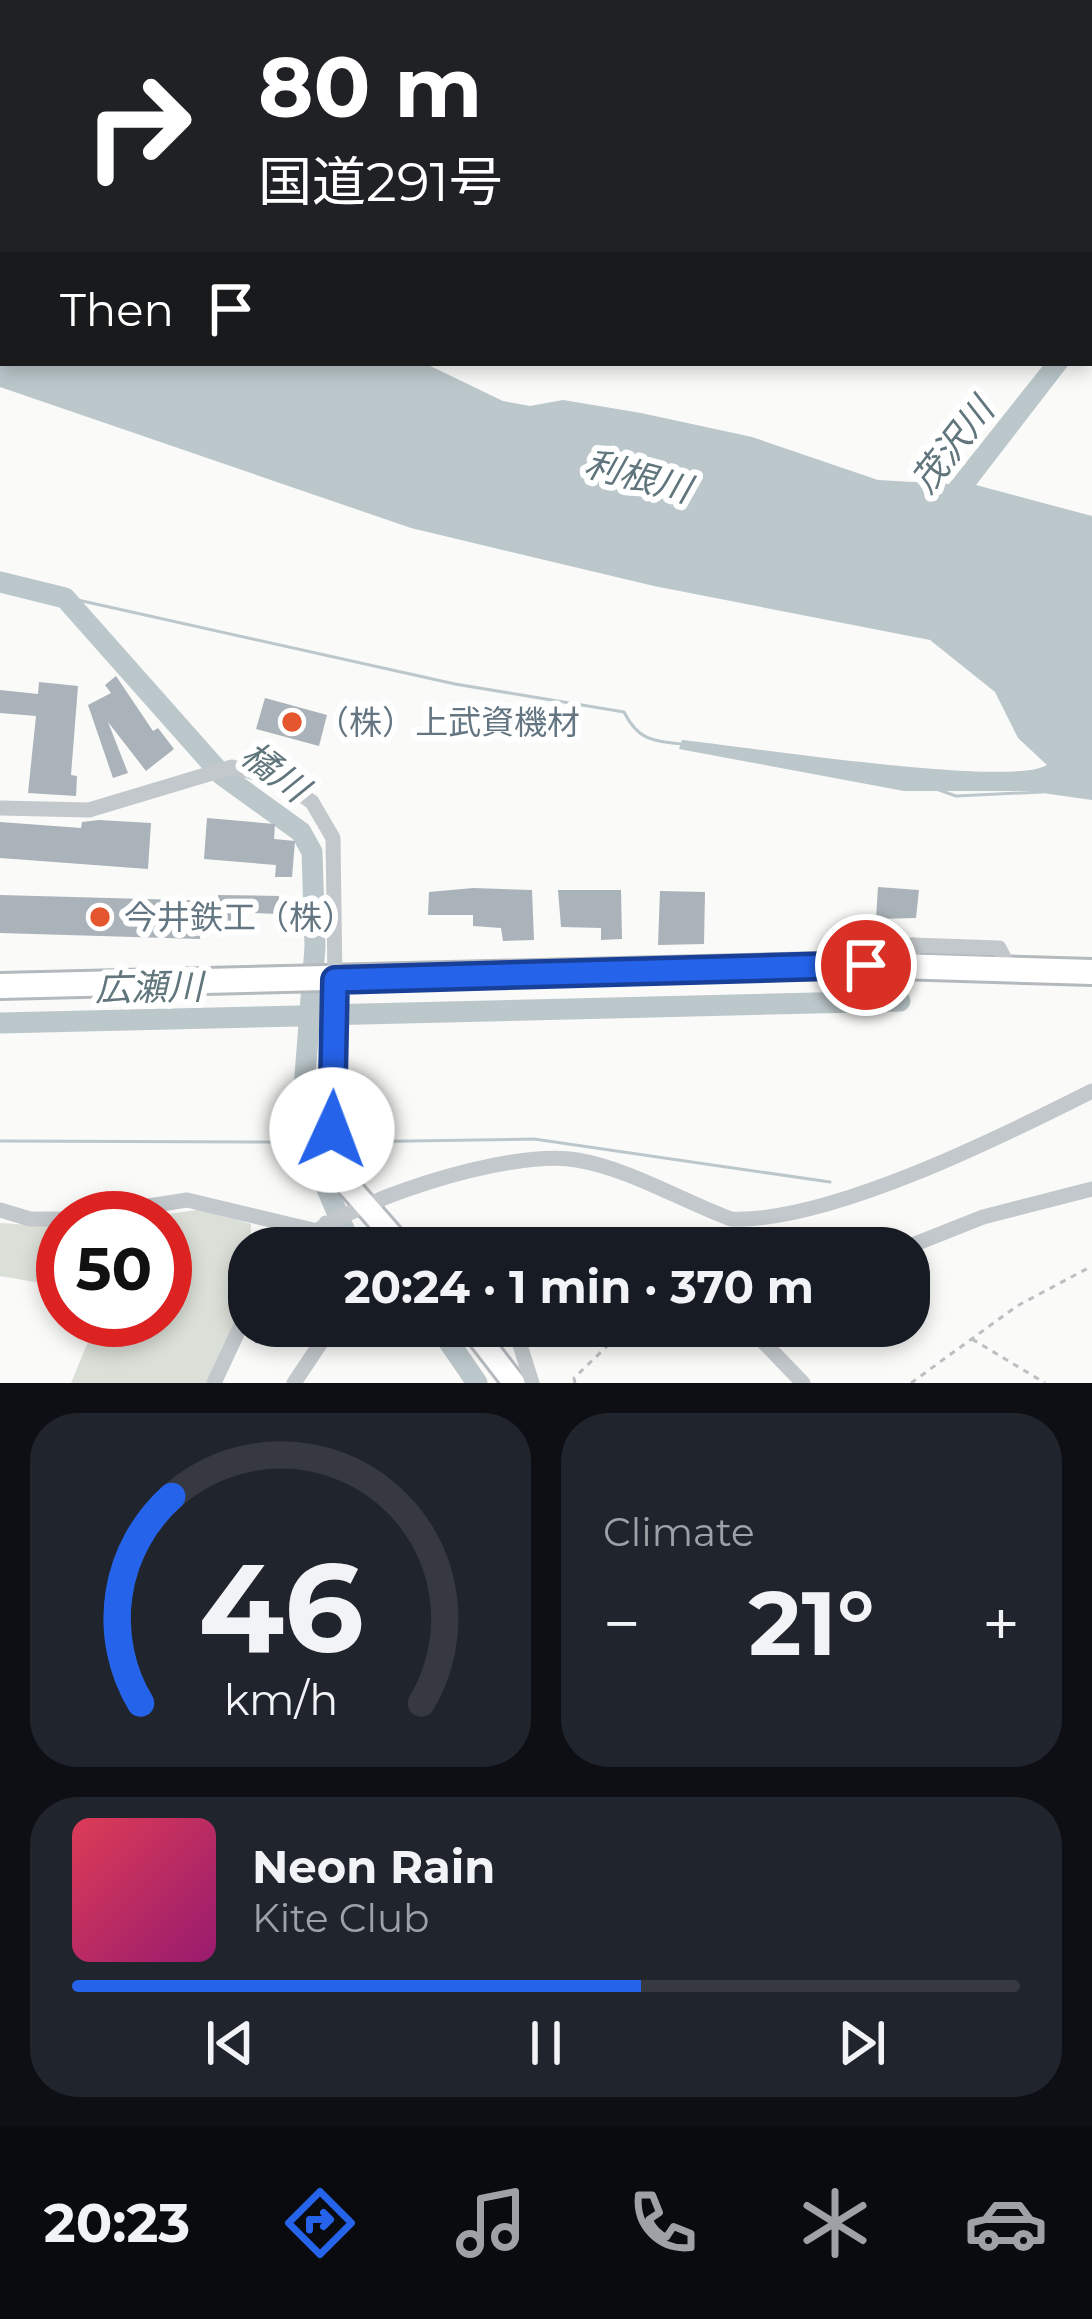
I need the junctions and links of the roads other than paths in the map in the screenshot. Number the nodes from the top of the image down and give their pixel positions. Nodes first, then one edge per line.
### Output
1 (0, 808) edge
2 (1092, 972) edge
3 (0, 986) edge
4 (330, 988) junction
5 (1092, 1091) edge
6 (1092, 1189) edge
7 (192, 1201) edge
8 (357, 1209) junction
9 (0, 1210) edge
10 (36, 1219) edge
11 (322, 1224) junction
12 (318, 1227) edge
13 (324, 1227) edge
14 (379, 1227) edge
15 (930, 1238) edge
16 (231, 1347) edge
17 (318, 1347) edge
18 (486, 1347) edge
19 (521, 1347) edge
20 (768, 1347) edge
21 (299, 1376) edge
22 (214, 1383) edge
23 (316, 1383) edge
24 (514, 1383) edge
25 (532, 1383) edge
26 (802, 1383) edge

1 - 4 street
2 - 4 highway
3 - 4 highway
4 - 8 main road
5 - 8 street
6 - 15 street
7 - 11 street
8 - 11 street
8 - 14 main road
9 - 10 street
11 - 12 street
11 - 13 street
16 - 22 street
17 - 21 street
18 - 24 main road
19 - 25 street
20 - 26 street
21 - 23 street

